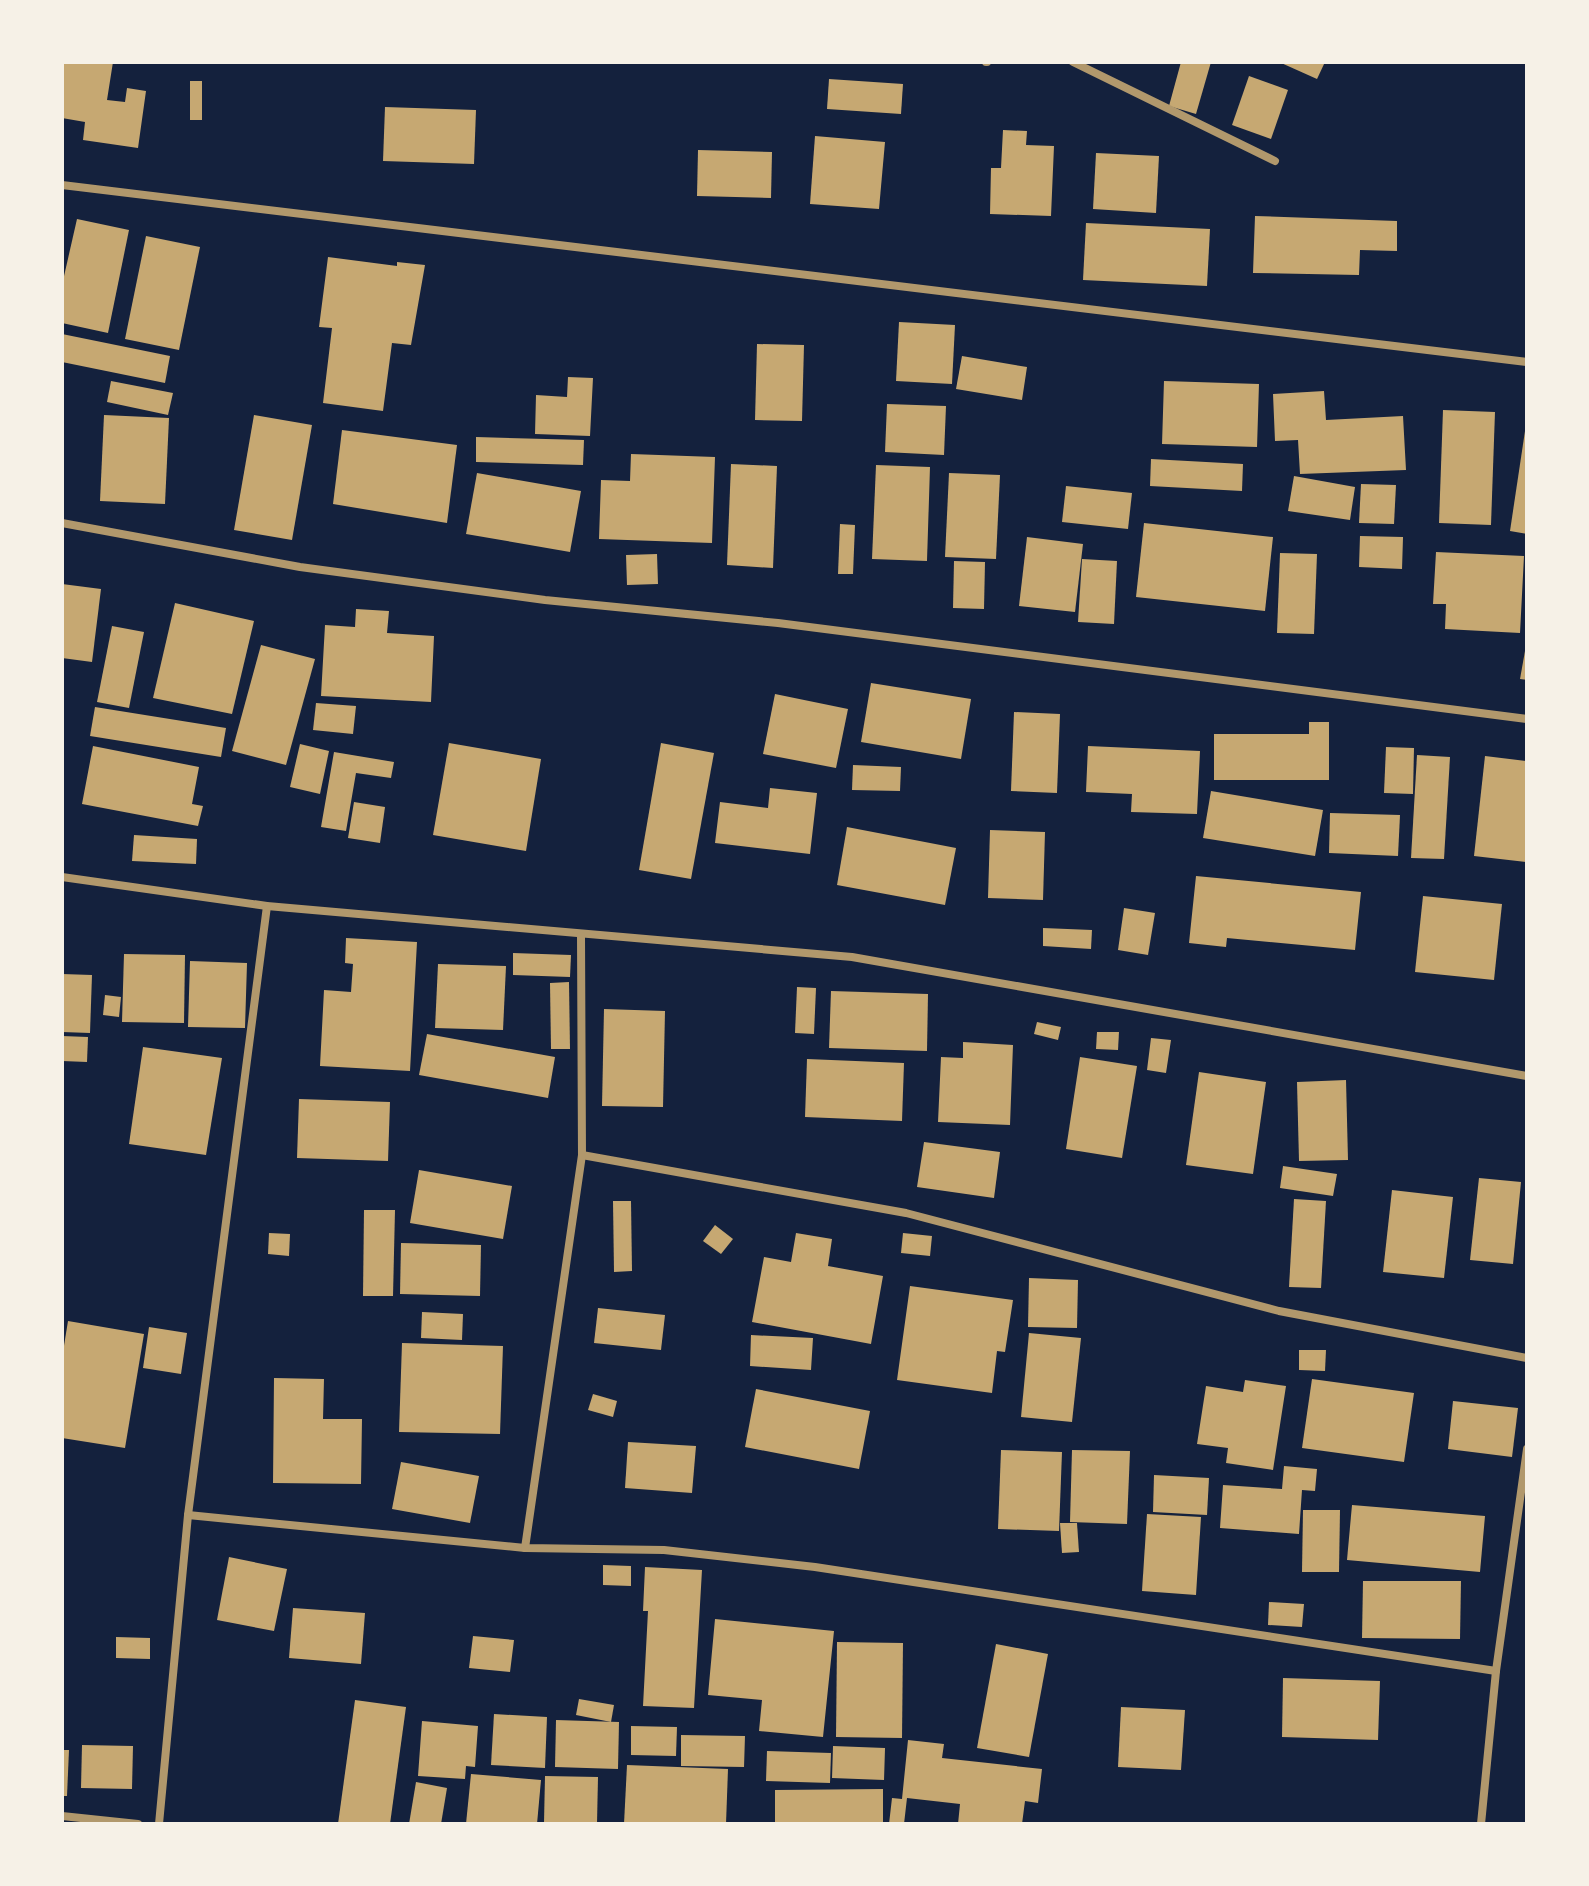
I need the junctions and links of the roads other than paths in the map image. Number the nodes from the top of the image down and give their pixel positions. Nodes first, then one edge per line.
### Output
1 (1073, 62) edge
2 (1275, 161) dead end
3 (62, 185) edge
4 (1527, 362) edge
5 (62, 523) edge
6 (1527, 719) edge
7 (62, 877) edge
8 (267, 906) junction
9 (581, 936) junction
10 (1527, 1076) edge
11 (582, 1155) junction
12 (1527, 1358) edge
13 (1527, 1449) edge
14 (188, 1515) junction
15 (525, 1548) junction
16 (1496, 1671) junction
17 (62, 1816) edge
18 (138, 1824) edge
19 (159, 1824) edge
20 (1481, 1824) edge

1 - 2 street
3 - 4 street
5 - 6 street
7 - 8 street
8 - 9 street
8 - 14 street
9 - 10 street
9 - 11 street
11 - 12 street
11 - 15 street
13 - 16 street
14 - 15 street
14 - 19 street
15 - 16 street
16 - 20 street
17 - 18 street

